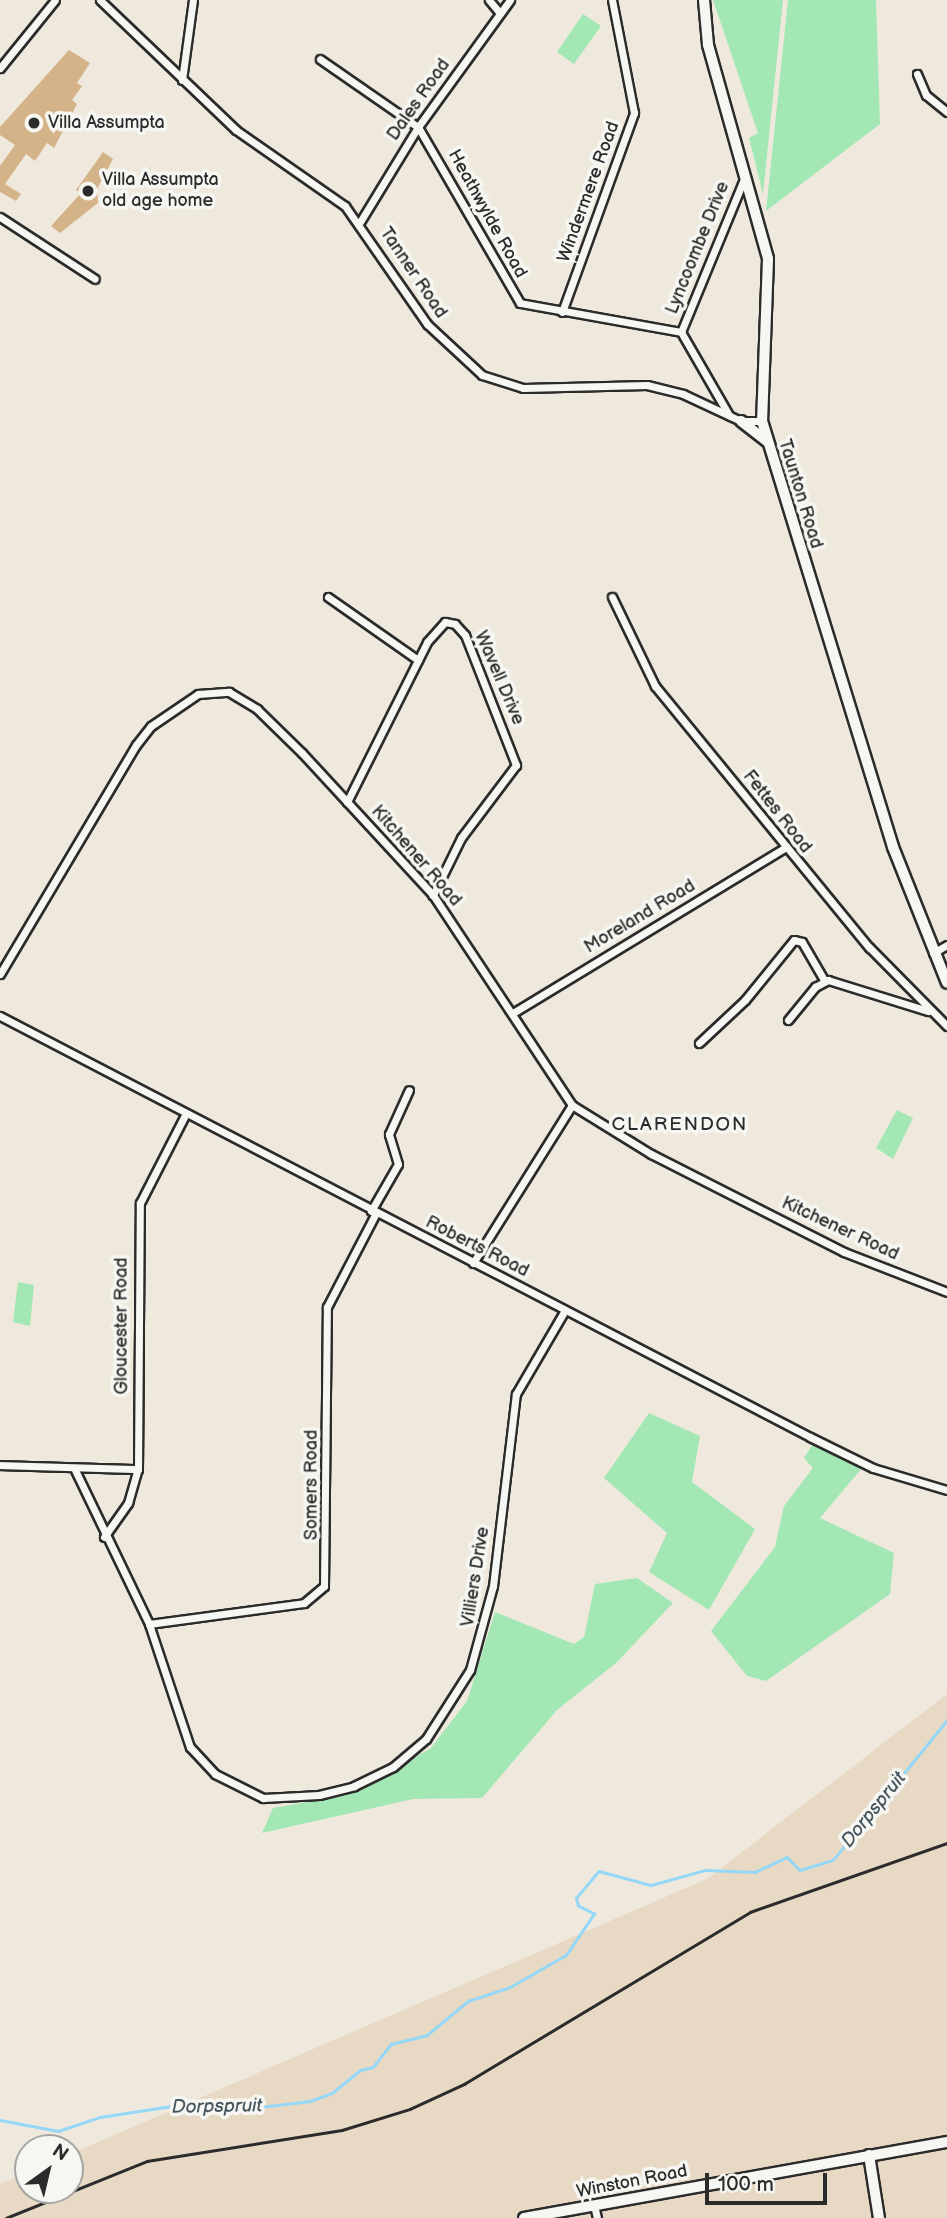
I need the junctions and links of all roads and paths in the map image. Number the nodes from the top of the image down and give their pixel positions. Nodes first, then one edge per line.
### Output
1 (55, 0) edge
2 (100, 0) edge
3 (193, 0) edge
4 (488, 0) edge
5 (510, 0) edge
6 (612, 0) edge
7 (704, 0) edge
8 (500, 13) junction
9 (320, 59) dead end
10 (0, 68) edge
11 (917, 74) dead end
12 (182, 80) junction
13 (947, 112) edge
14 (418, 127) junction
15 (745, 177) junction
16 (0, 217) edge
17 (360, 222) junction
18 (95, 279) dead end
19 (562, 312) junction
20 (681, 332) junction
21 (729, 416) junction
22 (741, 421) junction
23 (762, 421) junction
24 (768, 441) junction
25 (328, 597) dead end
26 (612, 597) dead end
27 (418, 660) junction
28 (346, 802) junction
29 (784, 848) junction
30 (433, 895) junction
31 (947, 945) edge
32 (931, 954) junction
33 (0, 974) edge
34 (824, 980) junction
35 (947, 984) edge
36 (928, 1011) junction
37 (513, 1013) junction
38 (0, 1016) edge
39 (788, 1020) dead end
40 (947, 1026) edge
41 (699, 1043) dead end
42 (409, 1090) dead end
43 (572, 1105) junction
44 (184, 1116) junction
45 (374, 1212) junction
46 (473, 1263) junction
47 (947, 1292) edge
48 (565, 1310) junction
49 (0, 1465) edge
50 (138, 1469) junction
51 (75, 1470) junction
52 (947, 1490) edge
53 (104, 1537) junction
54 (149, 1624) junction
55 (947, 2142) edge
56 (869, 2155) junction
57 (594, 2205) junction
58 (524, 2218) edge
59 (597, 2218) edge
60 (879, 2218) edge

1 - 10 street
2 - 12 street, Tanner Road
3 - 12 street
4 - 8 street
5 - 8 street, Dales Road
6 - 19 street, Windermere Road
7 - 15 street, Taunton Road
8 - 14 street, Dales Road
9 - 14 street, Heathwylde Road
11 - 13 street
12 - 17 street, Tanner Road
14 - 17 street, Dales Road
14 - 19 street, Heathwylde Road
15 - 20 street, Lyncoombe Drive
15 - 23 street, Taunton Road
16 - 18 street
17 - 21 street, Tanner Road
19 - 20 street, Heathwylde Road
20 - 21 street
21 - 22 street, Tanner Road
22 - 23 street, Tanner Road
22 - 24 street
23 - 24 street, Taunton Road
24 - 32 street, Taunton Road
25 - 27 street
26 - 29 street, Fettes Road
27 - 28 street, Wavell Drive
27 - 30 street, Wavell Drive
28 - 30 street, Kitchener Road
28 - 33 street, Kitchener Road
29 - 36 street, Fettes Road
29 - 37 street, Moreland Road
30 - 37 street, Kitchener Road
31 - 32 street
32 - 35 street, Taunton Road
34 - 36 street
34 - 39 street
34 - 41 street
36 - 40 street, Fettes Road
37 - 43 street, Kitchener Road
38 - 44 street, Roberts Road
42 - 45 street, Somers Road
43 - 46 street
43 - 47 street, Kitchener Road
44 - 45 street, Roberts Road
44 - 50 street, Gloucester Road
45 - 46 street, Roberts Road
45 - 54 street, Somers Road
46 - 48 street, Roberts Road
48 - 52 street, Roberts Road
48 - 54 street, Villiers Drive
49 - 51 street
50 - 51 street
50 - 53 street, Gloucester Road
51 - 53 street, Villiers Drive
53 - 54 street, Villiers Drive
55 - 56 street, Winston Road
56 - 57 street, Winston Road
56 - 60 street
57 - 58 street, Winston Road
57 - 59 street

